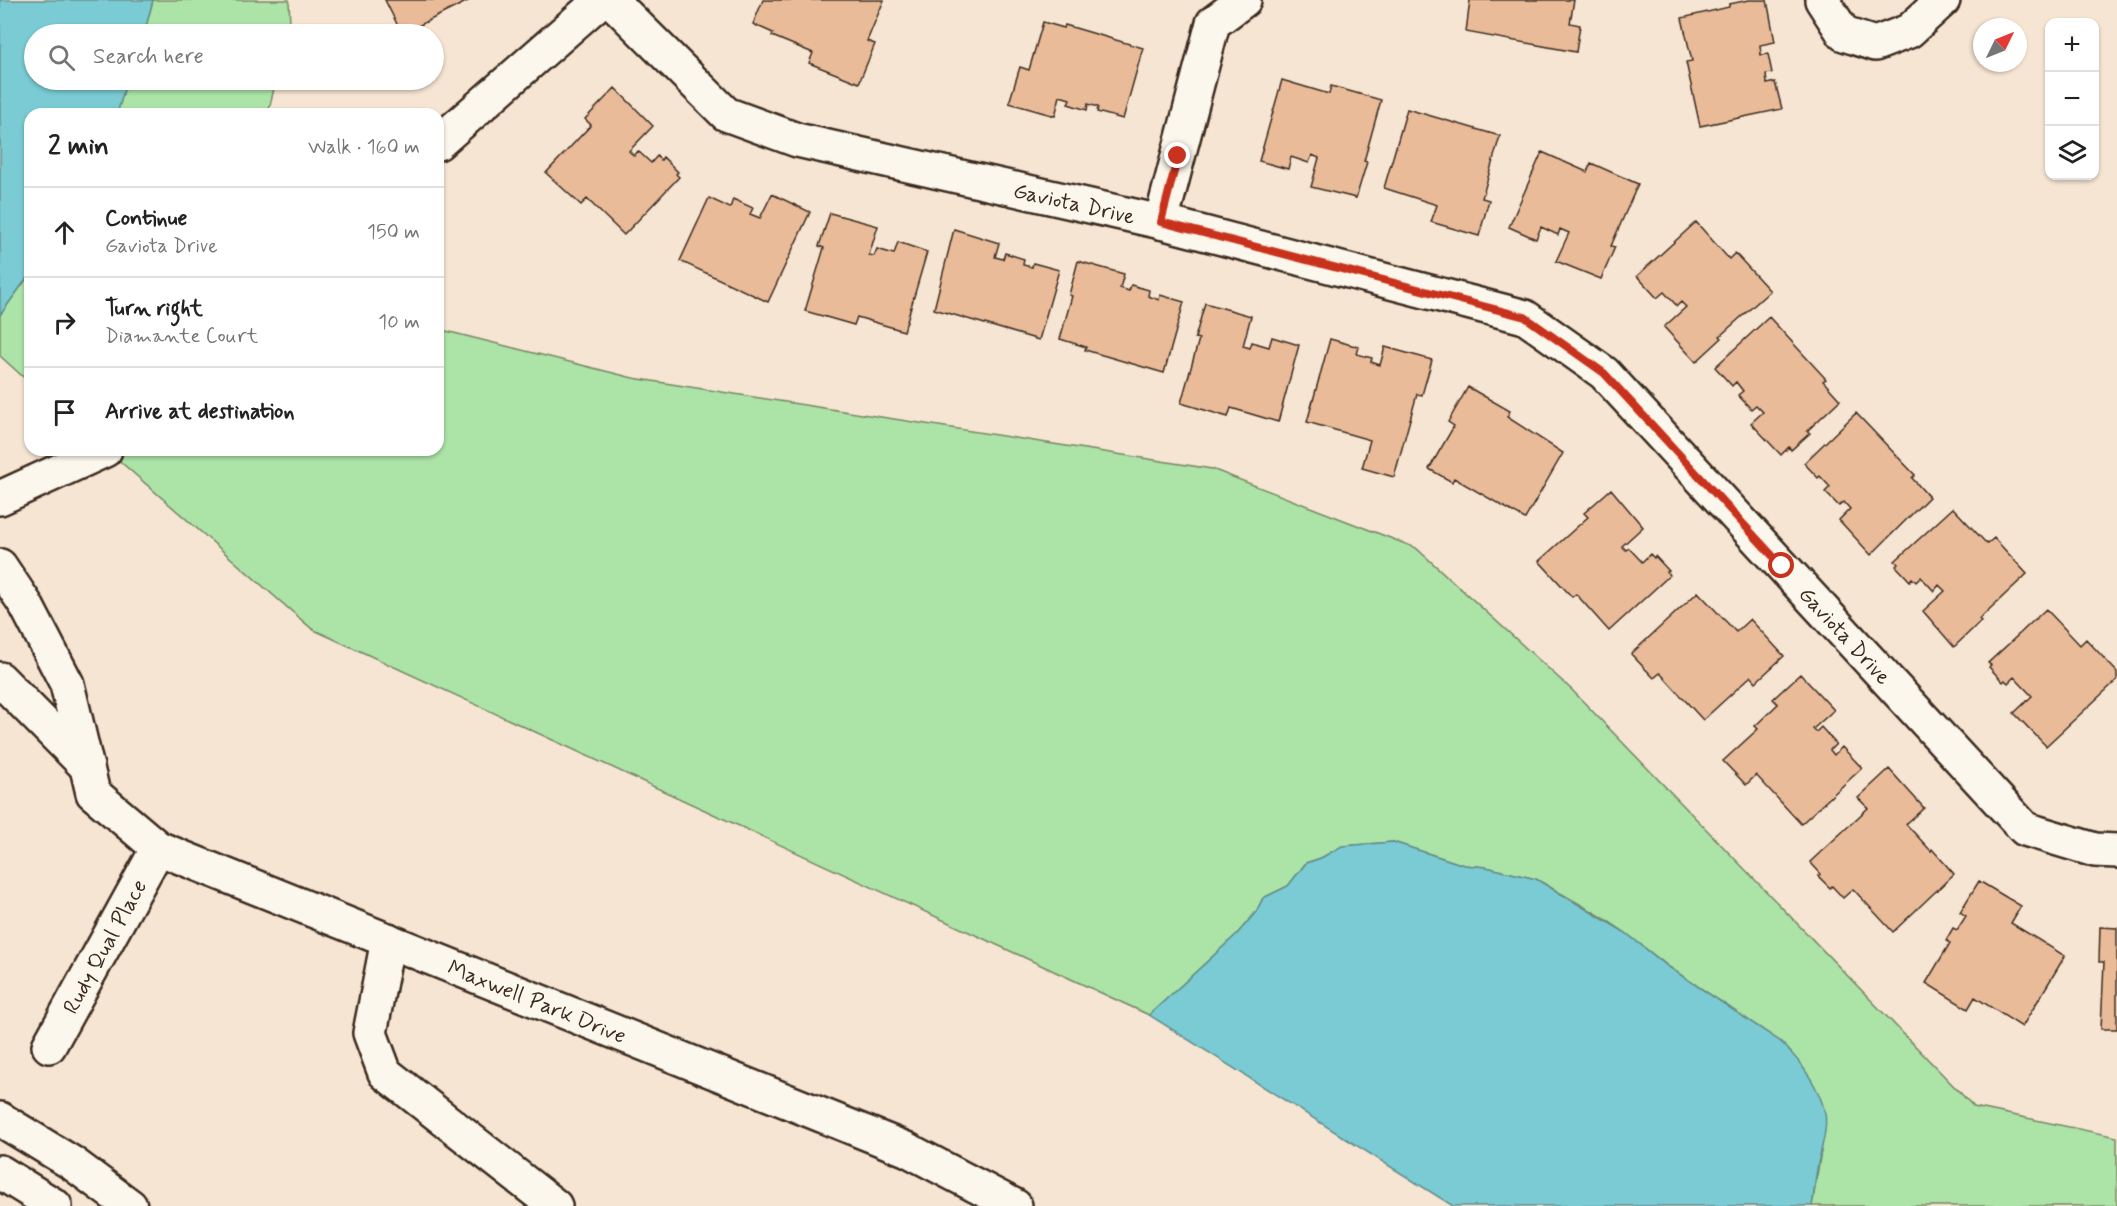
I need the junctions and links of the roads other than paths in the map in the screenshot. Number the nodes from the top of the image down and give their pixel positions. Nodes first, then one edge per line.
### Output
1 (601, 0) edge
2 (611, 0) edge
3 (1244, 0) edge
4 (1822, 0) edge
5 (1943, 0) edge
6 (444, 138) edge
7 (1161, 222) junction
8 (92, 456) edge
9 (0, 498) edge
10 (0, 566) edge
11 (0, 679) edge
12 (87, 767) junction
13 (158, 848) junction
14 (2117, 851) edge
15 (388, 940) junction
16 (50, 1046) dead end
17 (0, 1119) edge
18 (0, 1172) edge
19 (55, 1206) edge
20 (130, 1206) edge
21 (555, 1206) edge
22 (1015, 1206) edge

1 - 6 street
2 - 7 street, Gaviota Drive
3 - 7 street
4 - 5 street
7 - 14 street, Gaviota Drive
8 - 9 street
10 - 12 street, Maxwell Park Drive
11 - 12 street, Maxwell Park Drive
12 - 13 street, Maxwell Park Drive
13 - 15 street, Maxwell Park Drive
13 - 16 street, Rudy Qual Place
15 - 21 street
15 - 22 street, Maxwell Park Drive
17 - 20 street
18 - 19 street

